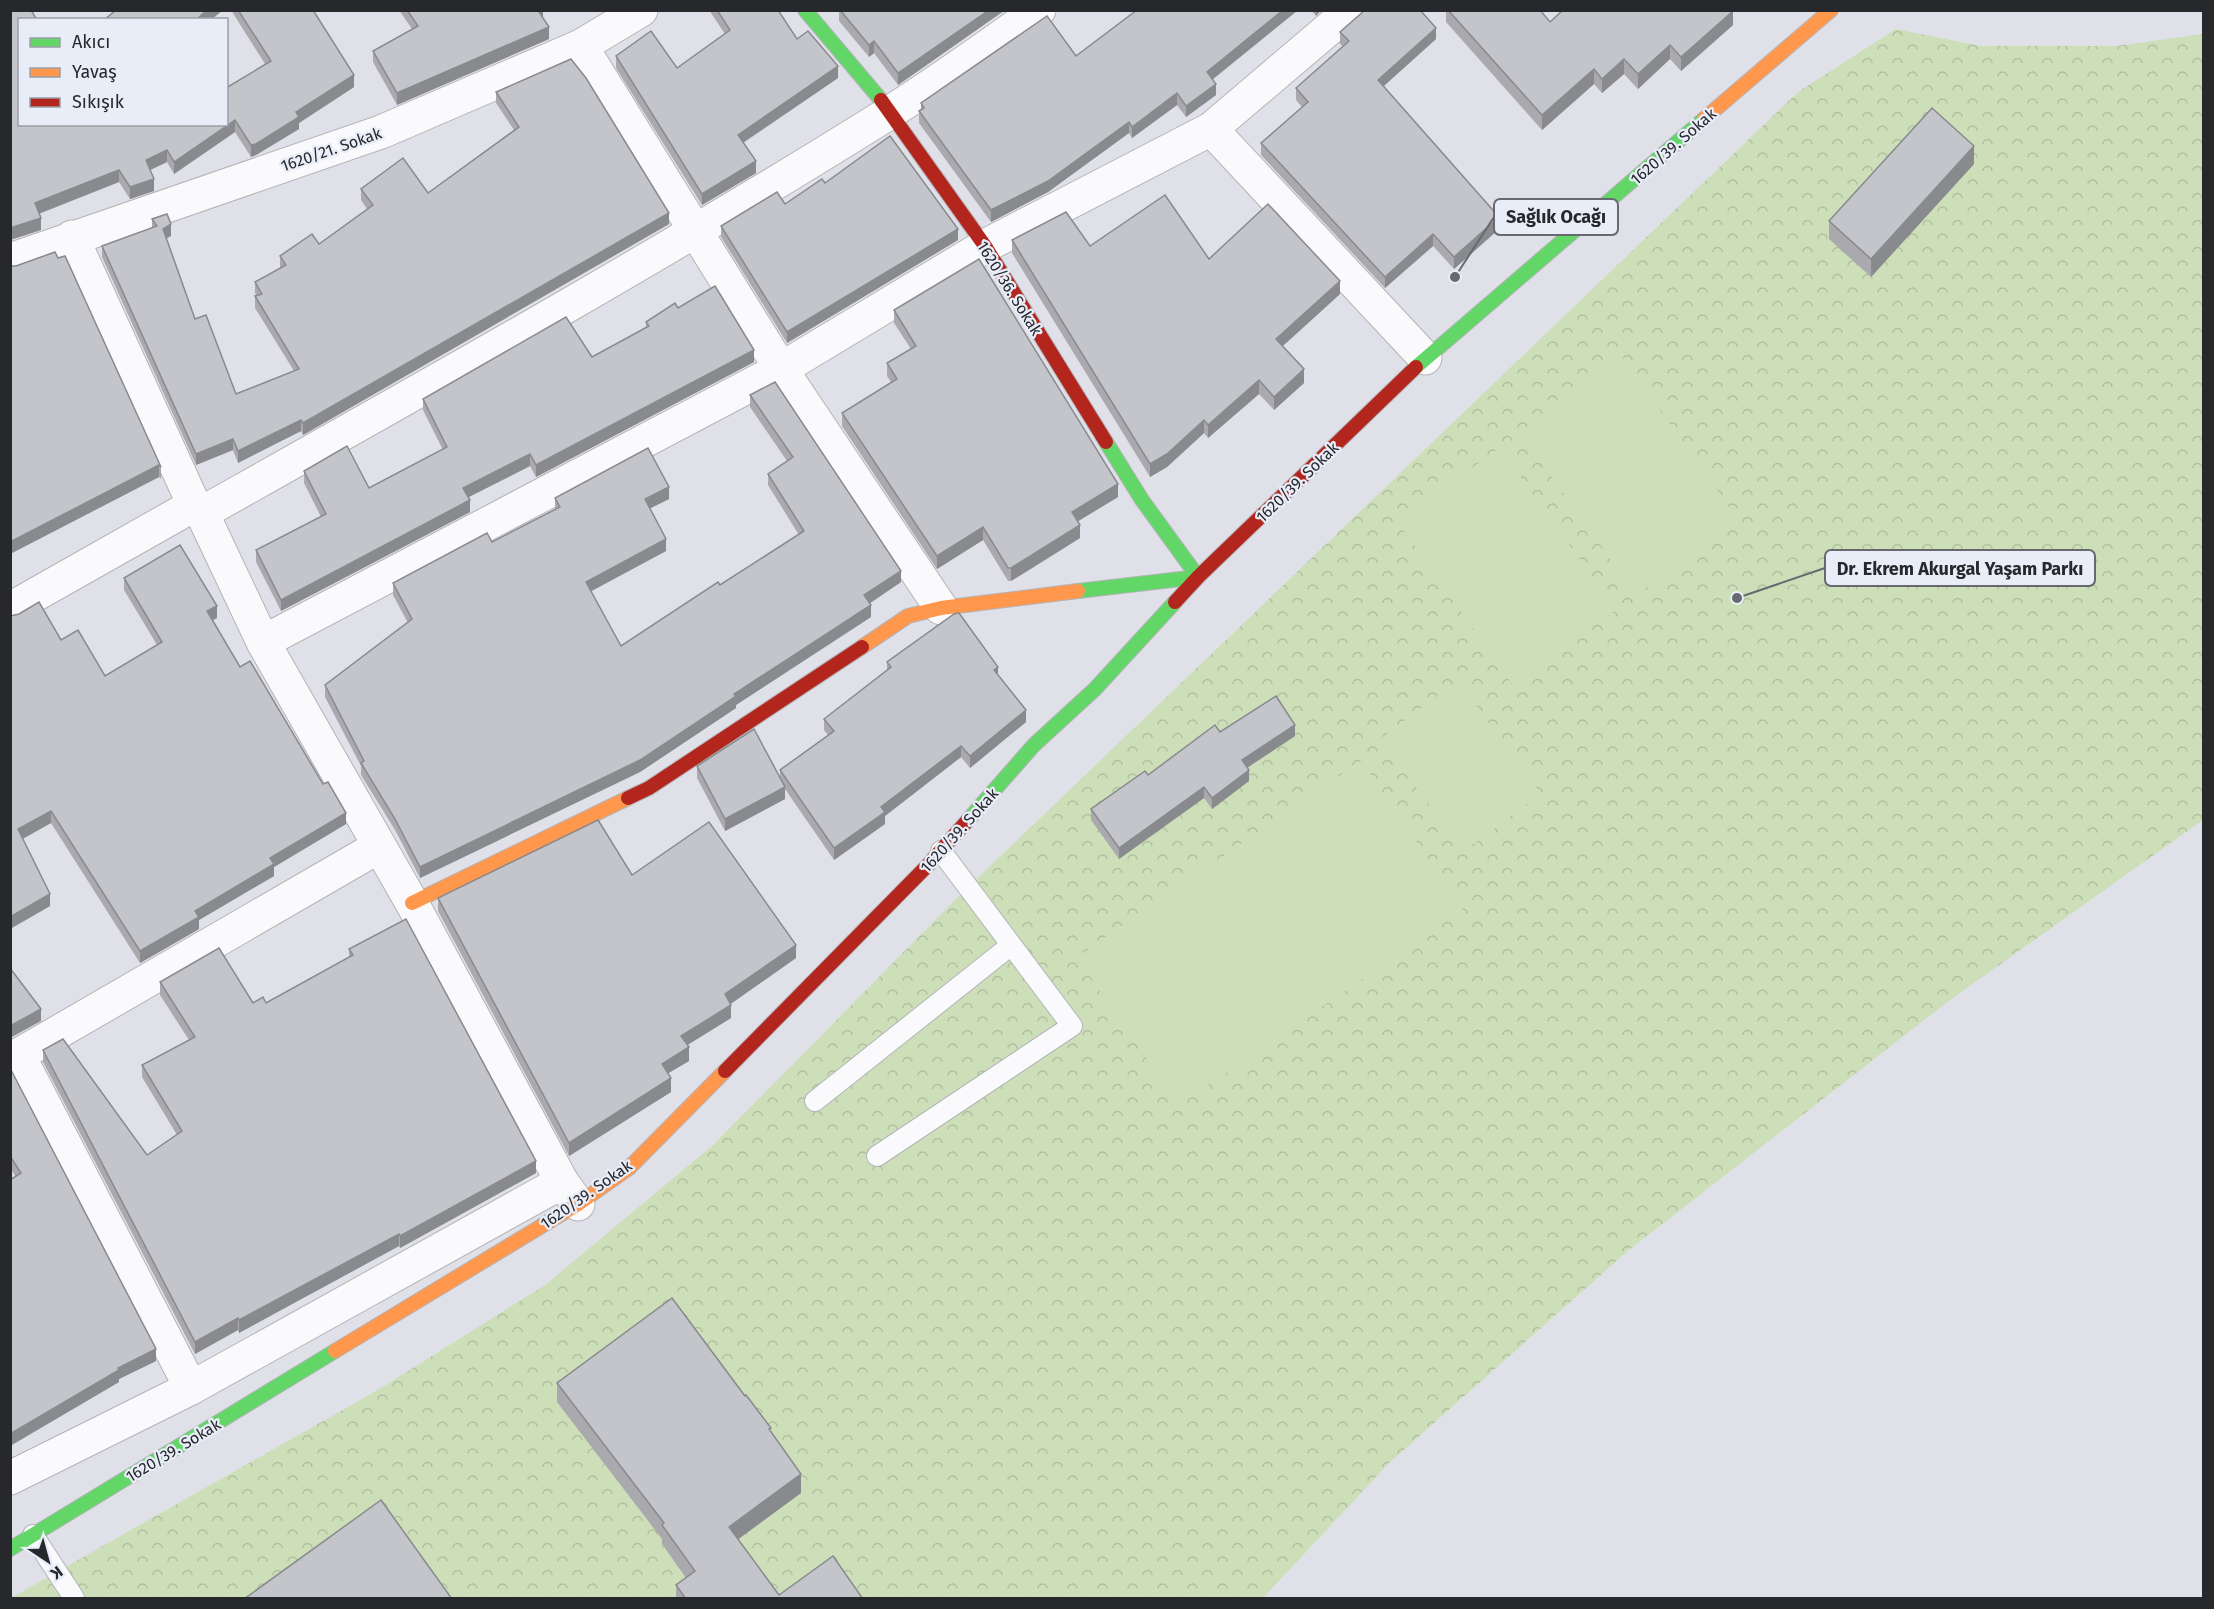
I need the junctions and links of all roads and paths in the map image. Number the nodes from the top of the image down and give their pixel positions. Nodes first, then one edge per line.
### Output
1 (641, 10) edge
2 (805, 10) edge
3 (1039, 10) edge
4 (1351, 10) edge
5 (1831, 10) edge
6 (581, 46) junction
7 (891, 112) junction
8 (1212, 129) junction
9 (695, 232) junction
10 (72, 237) junction
11 (985, 246) junction
12 (10, 260) edge
13 (1425, 358) junction
14 (781, 369) junction
15 (197, 509) junction
16 (1198, 577) junction
17 (941, 608) junction
18 (10, 609) edge
19 (263, 642) junction
20 (378, 847) junction
21 (941, 851) junction
22 (412, 903) junction
23 (1010, 946) junction
24 (15, 1058) edge
25 (815, 1101) dead end
26 (878, 1156) dead end
27 (570, 1193) junction
28 (191, 1388) junction
29 (10, 1478) edge
30 (33, 1535) junction
31 (10, 1549) edge
32 (74, 1599) edge

1 - 6 street, 1620/21. Sokak
2 - 7 main road, 1620/36. Sokak
3 - 7 street
4 - 8 street
5 - 13 main road, 1620/39. Sokak
6 - 9 street
6 - 10 street, 1620/21. Sokak
7 - 9 street
7 - 11 main road, 1620/36. Sokak
8 - 11 street
8 - 13 street
9 - 14 street
9 - 15 street
10 - 12 street, 1620/21. Sokak
10 - 15 street
11 - 14 street
11 - 16 main road, 1620/36. Sokak
13 - 16 main road, 1620/39. Sokak
14 - 17 street
14 - 19 street
15 - 18 street
15 - 19 street
16 - 17 main road
16 - 21 main road, 1620/39. Sokak
17 - 22 main road
19 - 20 street
20 - 22 street
20 - 24 street
21 - 23 lane
21 - 27 main road, 1620/39. Sokak
22 - 27 street
23 - 25 lane
23 - 26 lane
24 - 28 street
27 - 28 street
27 - 30 main road, 1620/39. Sokak
28 - 29 street
30 - 31 main road, 1620/39. Sokak
30 - 32 lane

